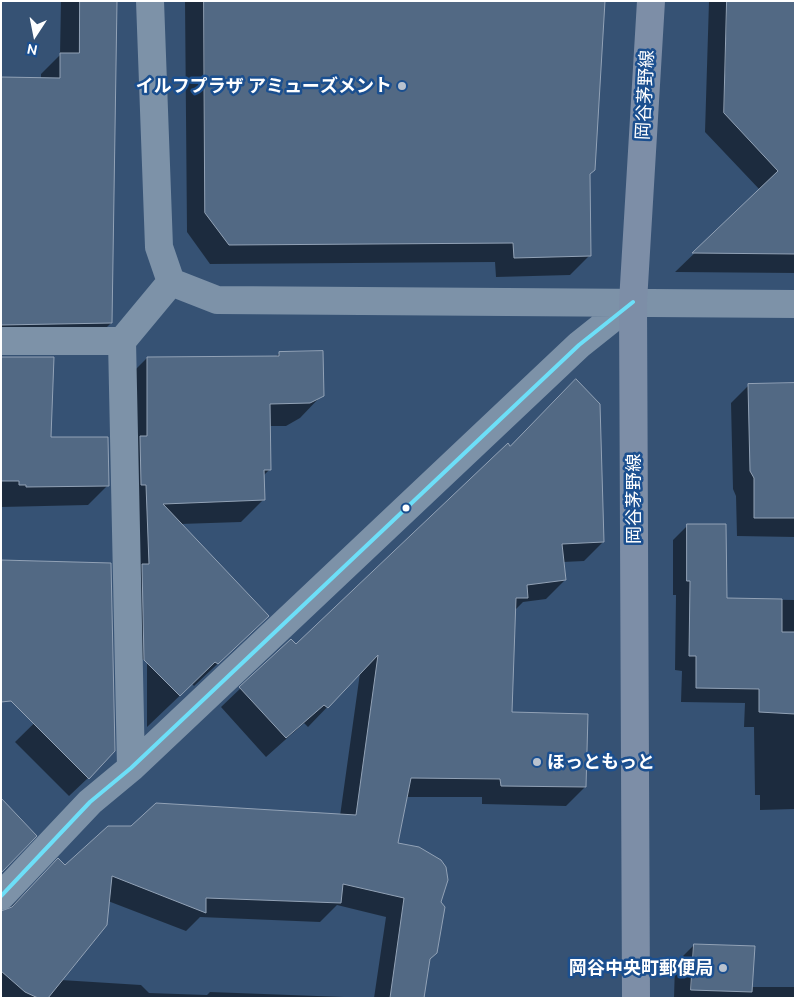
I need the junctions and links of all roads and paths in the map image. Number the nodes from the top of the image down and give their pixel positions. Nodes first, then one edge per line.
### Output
1 (150, 1) edge
2 (651, 1) edge
3 (171, 282) junction
4 (633, 302) junction
5 (795, 304) edge
6 (1, 341) edge
7 (122, 341) junction
8 (131, 768) junction
9 (1, 896) edge
10 (636, 998) edge

1 - 3 street
2 - 4 main road, 岡谷茅野線
3 - 4 street
3 - 7 street
4 - 5 street
4 - 8 street
4 - 10 main road, 岡谷茅野線
6 - 7 street
7 - 8 street
8 - 9 street

